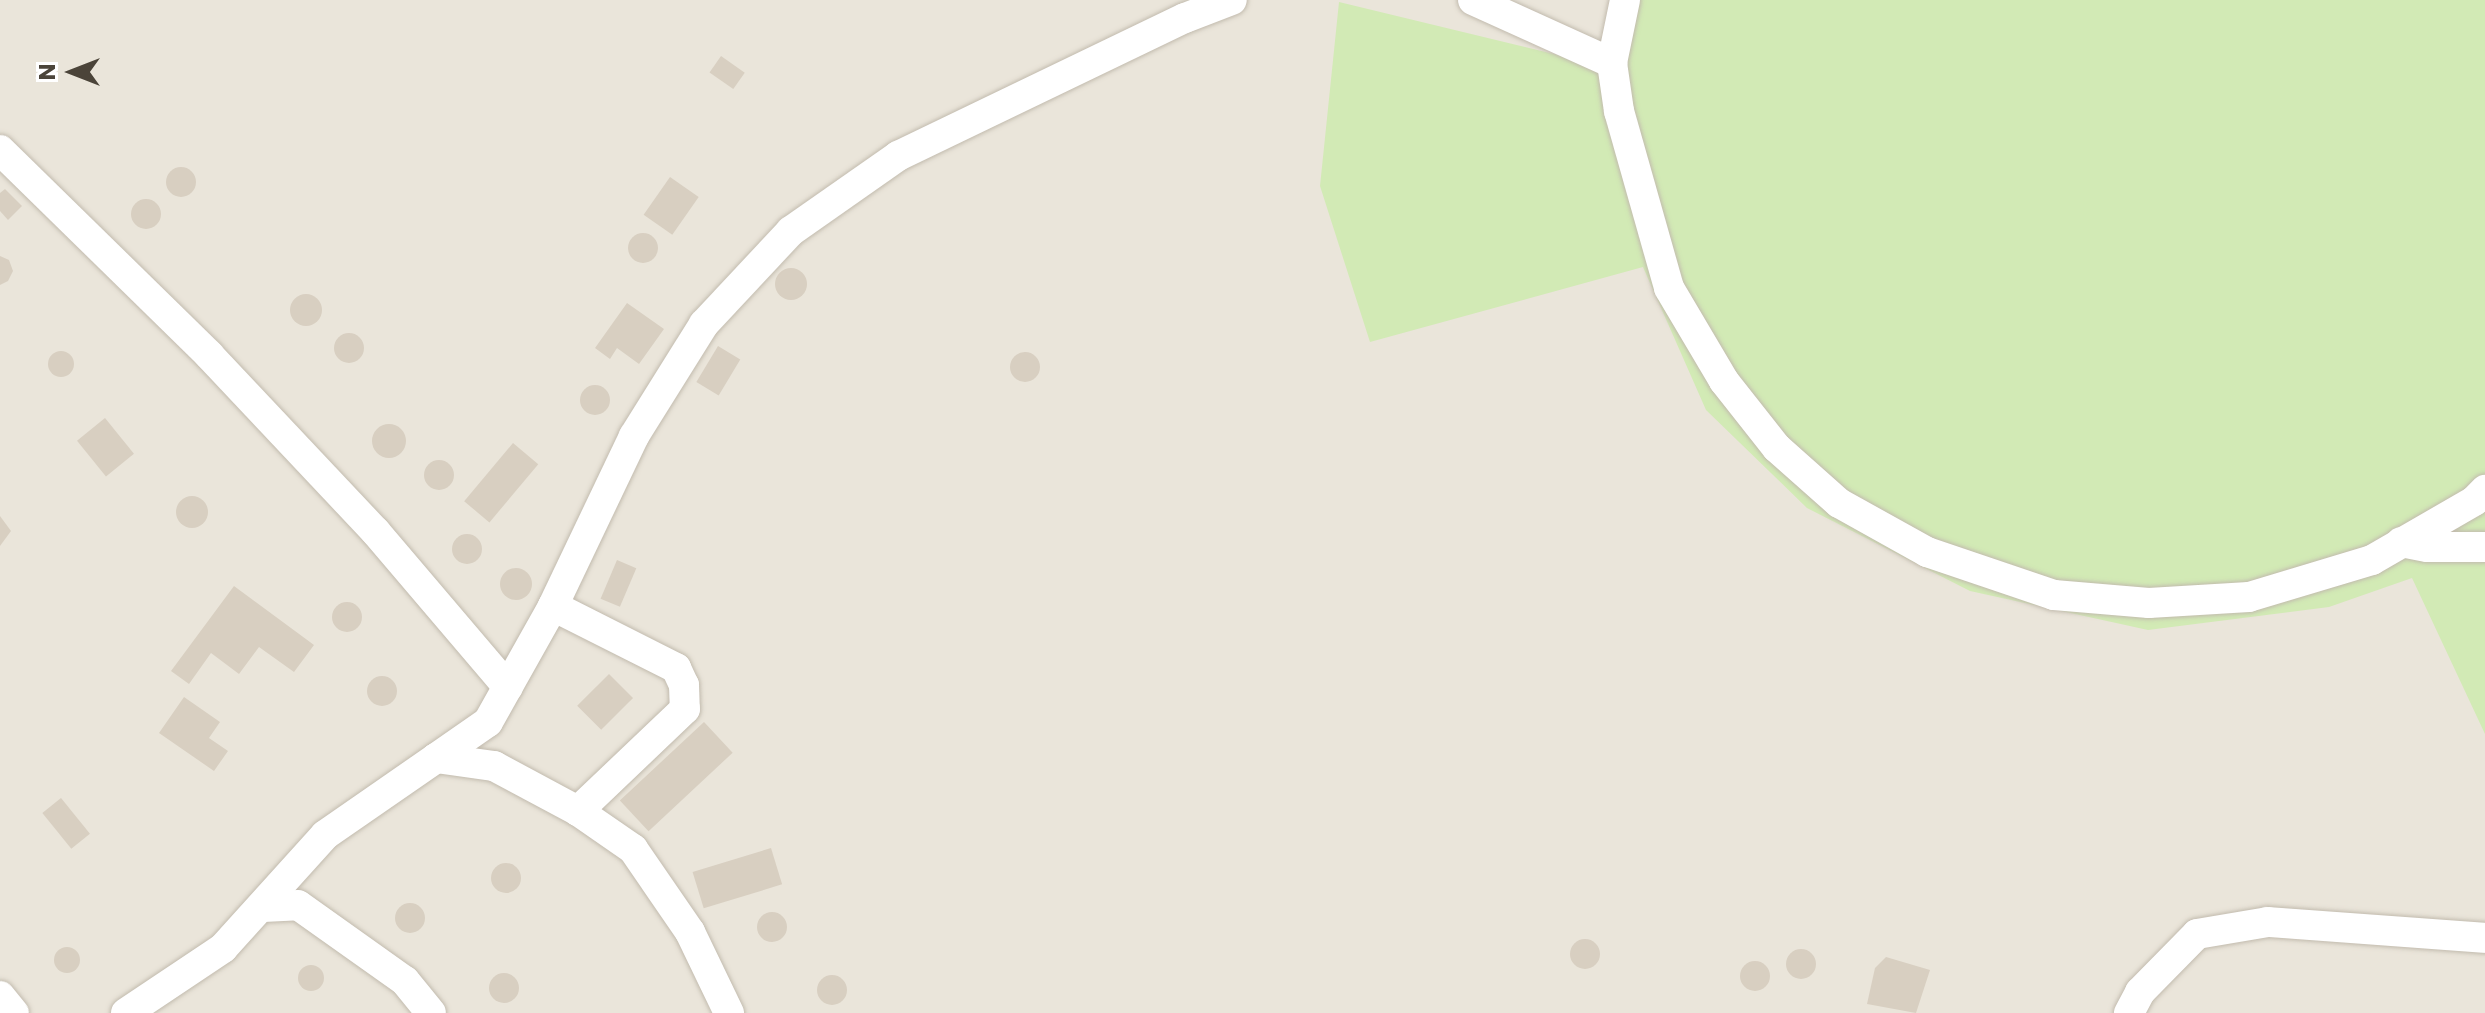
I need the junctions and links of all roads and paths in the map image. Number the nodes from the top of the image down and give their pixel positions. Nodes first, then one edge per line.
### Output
1 (1232, 0) edge
2 (1473, 0) edge
3 (1625, 0) edge
4 (1612, 63) junction
5 (0, 150) edge
6 (2485, 490) edge
7 (2401, 542) junction
8 (2485, 547) edge
9 (553, 606) junction
10 (508, 687) junction
11 (436, 758) junction
12 (578, 811) junction
13 (263, 907) junction
14 (2485, 938) edge
15 (0, 996) edge
16 (14, 1013) edge
17 (126, 1013) edge
18 (431, 1013) edge
19 (729, 1013) edge
20 (2129, 1013) edge

1 - 9 street
2 - 4 street
3 - 4 street
4 - 7 street
5 - 10 street
6 - 7 street
7 - 8 street
9 - 10 street
9 - 12 street
10 - 11 street
11 - 12 street
11 - 13 street
12 - 19 street
13 - 17 street
13 - 18 street
14 - 20 street
15 - 16 street

